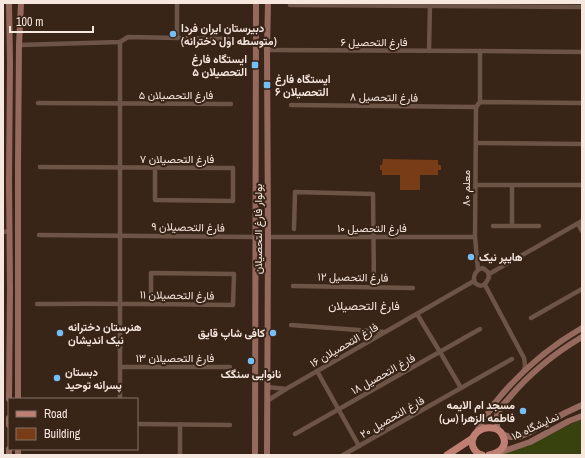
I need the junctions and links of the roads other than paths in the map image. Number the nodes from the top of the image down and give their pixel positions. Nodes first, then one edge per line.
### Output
1 (9, 3) edge
2 (21, 3) edge
3 (177, 3) edge
4 (256, 3) edge
5 (268, 3) edge
6 (290, 4) edge
7 (430, 4) edge
8 (582, 7) edge
9 (6, 10) edge
10 (177, 38) junction
11 (229, 39) dead end
12 (120, 42) junction
13 (19, 45) junction
14 (267, 50) junction
15 (429, 51) junction
16 (480, 51) junction
17 (582, 52) edge
18 (480, 102) junction
19 (38, 103) dead end
20 (582, 103) edge
21 (120, 104) junction
22 (231, 104) dead end
23 (291, 105) dead end
24 (476, 107) junction
25 (476, 143) junction
26 (582, 144) edge
27 (40, 167) dead end
28 (120, 168) junction
29 (155, 168) junction
30 (475, 184) junction
31 (512, 185) junction
32 (582, 185) edge
33 (580, 223) edge
34 (494, 226) dead end
35 (512, 226) junction
36 (539, 226) dead end
37 (294, 229) dead end
38 (582, 230) edge
39 (6, 232) edge
40 (19, 233) junction
41 (39, 235) dead end
42 (120, 235) junction
43 (256, 237) junction
44 (268, 237) junction
45 (374, 237) junction
46 (475, 237) junction
47 (6, 238) edge
48 (478, 269) junction
49 (489, 274) junction
50 (474, 282) junction
51 (485, 285) junction
52 (293, 286) dead end
53 (374, 287) junction
54 (413, 288) dead end
55 (582, 289) edge
56 (120, 303) junction
57 (36, 304) dead end
58 (151, 304) junction
59 (417, 314) junction
60 (531, 318) dead end
61 (291, 325) dead end
62 (582, 328) edge
63 (480, 329) dead end
64 (386, 332) junction
65 (582, 337) edge
66 (440, 352) junction
67 (524, 358) junction
68 (512, 359) dead end
69 (534, 362) junction
70 (120, 366) junction
71 (230, 367) dead end
72 (317, 371) junction
73 (524, 372) junction
74 (267, 387) junction
75 (461, 388) junction
76 (286, 389) junction
77 (9, 398) edge
78 (18, 398) edge
79 (120, 398) edge
80 (267, 401) junction
81 (582, 405) edge
82 (338, 409) junction
83 (582, 416) edge
84 (138, 424) edge
85 (180, 424) junction
86 (230, 425) dead end
87 (500, 432) junction
88 (295, 434) dead end
89 (474, 435) junction
90 (359, 446) junction
91 (493, 454) edge
92 (180, 455) edge
93 (255, 455) edge
94 (267, 455) edge
95 (343, 455) edge
96 (447, 455) edge
97 (482, 455) edge

1 - 9 main road
2 - 13 main road
3 - 10 street
4 - 43 main road, بولوار فارغ التحصیلان
5 - 14 main road, بولوار فارغ التحصیلان
6 - 7 street
7 - 8 street
7 - 15 street
9 - 39 main road
10 - 11 street
10 - 12 street
12 - 13 street
12 - 21 street
13 - 40 main road
14 - 15 street, فارغ التحصیل ۶
14 - 44 main road, بولوار فارغ التحصیلان
15 - 16 street, فارغ التحصیل ۶
16 - 17 street, فارغ التحصیل ۶
16 - 18 street
18 - 20 street
18 - 24 street
19 - 21 street, فارغ التحصیلان ۵
21 - 22 street, فارغ التحصیلان ۵
21 - 28 street
23 - 24 street, فارغ التحصیل ۸
24 - 25 street, معلم ۸۰
25 - 26 street
25 - 30 street, معلم ۸۰
27 - 28 street, فارغ التحصیلان ۷
28 - 29 street, فارغ التحصیلان ۷
28 - 42 street
29 - 29 street, فارغ التحصیلان ۷
30 - 31 street
30 - 46 street, معلم ۸۰
31 - 32 street
31 - 35 street
33 - 38 street
33 - 49 street
34 - 35 street
35 - 36 street
37 - 45 street
39 - 40 main road
39 - 47 main road
40 - 47 main road
40 - 78 main road
41 - 42 street, فارغ التحصیلان ۹
42 - 43 street, فارغ التحصیلان ۹
42 - 56 street
43 - 44 main road
43 - 93 main road, بولوار فارغ التحصیلان
44 - 45 street, فارغ التحصیل ۱۰
44 - 74 main road, بولوار فارغ التحصیلان
45 - 46 street, فارغ التحصیل ۱۰
45 - 53 street
46 - 48 street, معلم ۸۰
47 - 77 main road
48 - 49 street
48 - 50 street
49 - 51 street
50 - 51 street
50 - 59 street, فارغ التحصیلان ۱۶
51 - 67 street
52 - 53 street, فارغ التحصیل ۱۲
53 - 54 street, فارغ التحصیل ۱۲
55 - 60 street
56 - 57 street, فارغ التحصیلان ۱۱
56 - 58 street, فارغ التحصیلان ۱۱
56 - 70 street
58 - 58 street, فارغ التحصیلان ۱۱
59 - 64 street, فارغ التحصیلان ۱۶
59 - 66 street
61 - 64 street
62 - 69 main road
63 - 66 street, فارغ التحصیل ۱۸
64 - 72 street, فارغ التحصیلان ۱۶
65 - 87 main road
66 - 75 street
66 - 82 street, فارغ التحصیل ۱۸
67 - 69 street
67 - 73 street
68 - 75 street, فارغ التحصیل ۲۰
69 - 73 main road
70 - 71 street, فارغ التحصیلان ۱۳
70 - 79 street
72 - 76 street, فارغ التحصیلان ۱۶
72 - 82 street
73 - 89 main road
74 - 76 street
74 - 80 main road, بولوار فارغ التحصیلان
75 - 90 street, فارغ التحصیل ۲۰
76 - 80 street, فارغ التحصیلان ۱۶
80 - 94 main road, بولوار فارغ التحصیلان
81 - 87 main road, نمایشگاه ۱۵
82 - 88 street, فارغ التحصیل ۱۸
82 - 90 street
83 - 91 main road, نمایشگاه ۱۵
84 - 85 street
85 - 86 street
85 - 92 street
87 - 89 main road
87 - 91 main road
89 - 96 main road
89 - 97 main road
90 - 95 street, فارغ التحصیل ۲۰

